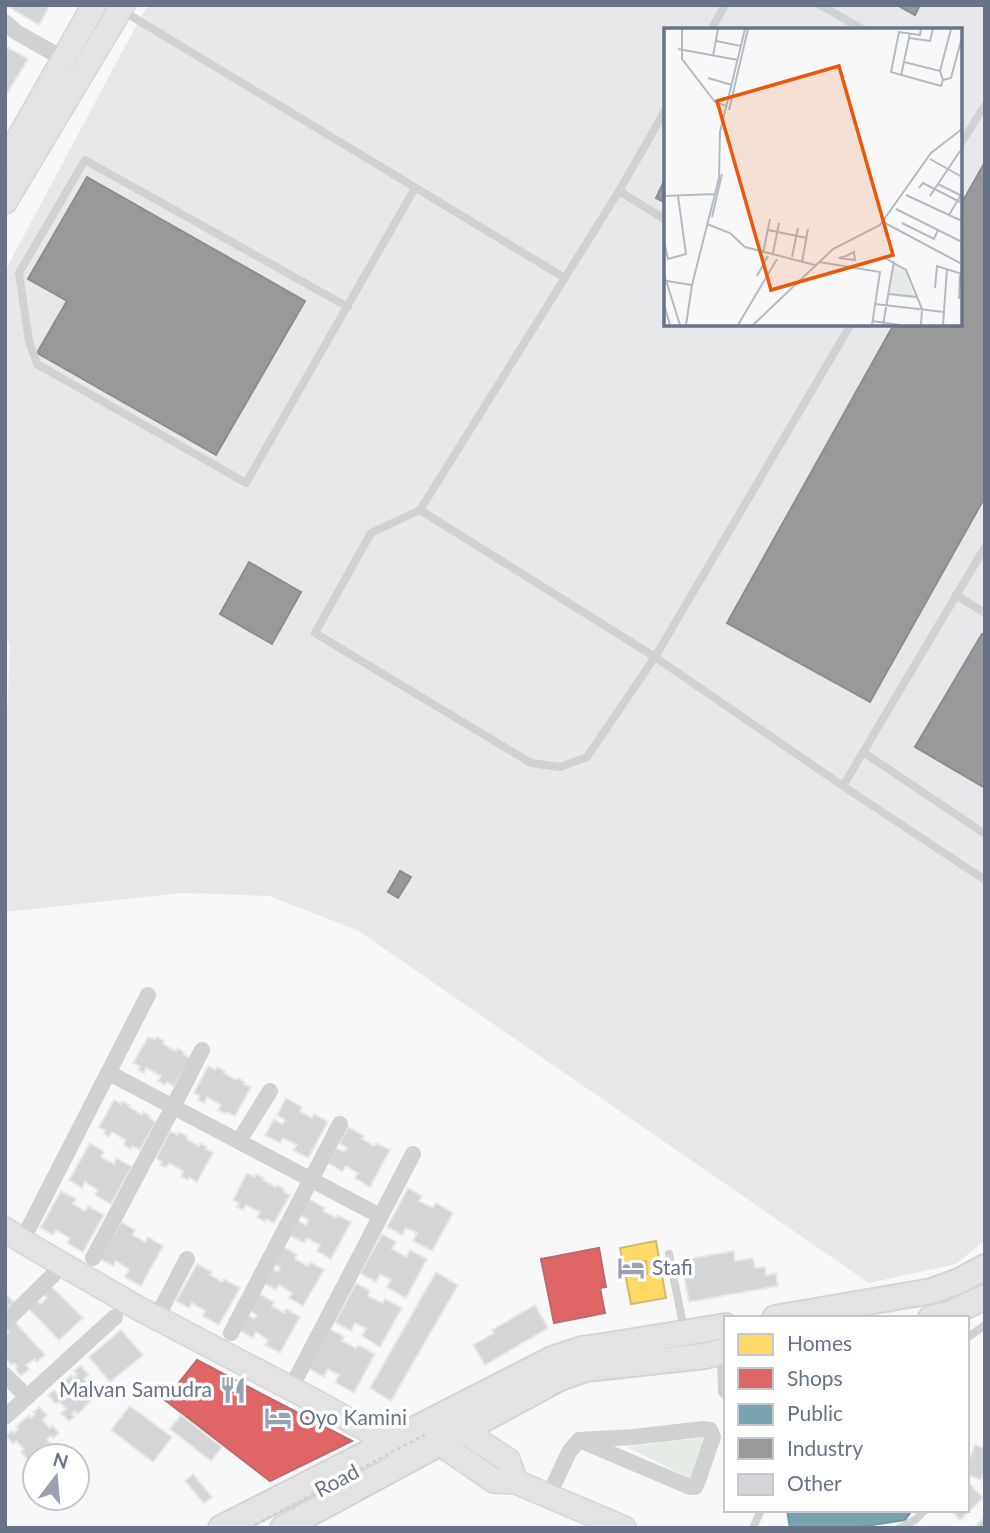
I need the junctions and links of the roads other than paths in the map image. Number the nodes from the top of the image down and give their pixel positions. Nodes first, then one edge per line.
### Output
1 (94, 5) edge
2 (725, 5) edge
3 (820, 5) edge
4 (121, 7) edge
5 (6, 24) edge
6 (712, 28) edge
7 (860, 28) edge
8 (63, 59) junction
9 (85, 69) junction
10 (985, 105) edge
11 (664, 112) edge
12 (962, 142) edge
13 (5, 162) edge
14 (415, 188) junction
15 (619, 191) junction
16 (5, 201) edge
17 (664, 219) edge
18 (565, 278) junction
19 (348, 307) junction
20 (849, 326) edge
21 (420, 510) junction
22 (985, 547) edge
23 (956, 596) junction
24 (985, 613) edge
25 (655, 657) junction
26 (863, 752) junction
27 (843, 786) junction
28 (985, 834) edge
29 (985, 880) edge
30 (148, 995) dead end
31 (202, 1050) dead end
32 (109, 1073) junction
33 (270, 1091) dead end
34 (173, 1107) junction
35 (341, 1124) dead end
36 (239, 1141) junction
37 (413, 1154) dead end
38 (312, 1180) junction
39 (380, 1216) junction
40 (14, 1235) edge
41 (669, 1254) dead end
42 (93, 1258) dead end
43 (187, 1259) dead end
44 (985, 1266) edge
45 (54, 1274) dead end
46 (985, 1297) edge
47 (787, 1316) edge
48 (940, 1316) edge
49 (115, 1317) dead end
50 (157, 1317) junction
51 (5, 1322) edge
52 (985, 1325) edge
53 (724, 1326) edge
54 (231, 1333) dead end
55 (684, 1333) junction
56 (969, 1337) edge
57 (724, 1351) edge
58 (5, 1375) edge
59 (291, 1388) junction
60 (27, 1397) junction
61 (5, 1417) edge
62 (430, 1430) junction
63 (719, 1430) edge
64 (463, 1431) junction
65 (579, 1440) junction
66 (389, 1441) junction
67 (414, 1456) junction
68 (516, 1482) junction
69 (549, 1495) junction
70 (760, 1512) edge
71 (923, 1512) edge
72 (221, 1528) edge
73 (284, 1528) edge
74 (624, 1528) edge
75 (753, 1528) edge
76 (899, 1528) edge

1 - 8 street
2 - 6 lane
3 - 7 lane
4 - 9 street
4 - 14 lane
5 - 8 street
8 - 9 street
8 - 13 street
9 - 16 street
10 - 12 lane
11 - 15 lane
14 - 18 lane
14 - 19 lane
15 - 17 lane
15 - 18 lane
18 - 21 lane
19 - 19 lane
20 - 25 lane
21 - 25 lane
21 - 25 lane
22 - 23 lane
23 - 24 lane
23 - 26 lane
25 - 27 lane
26 - 27 lane
26 - 28 lane
27 - 29 lane
30 - 32 street
31 - 34 street
32 - 34 street
32 - 40 street
33 - 36 street
34 - 36 street
34 - 42 street
35 - 38 street
36 - 38 street
37 - 39 street
38 - 39 street
38 - 54 street
39 - 59 street
40 - 50 street
41 - 55 lane
43 - 50 street
44 - 47 main road
45 - 51 street
46 - 48 main road
49 - 60 street
50 - 59 street
52 - 56 lane
53 - 55 main road
55 - 62 main road
57 - 64 main road
58 - 60 street
59 - 66 street
60 - 61 street
62 - 64 main road
62 - 66 main road
62 - 67 main road
62 - 68 street
63 - 65 street
63 - 65 street
64 - 68 street
65 - 69 street
66 - 67 street
66 - 72 main road
67 - 73 main road
68 - 69 street
69 - 74 street
70 - 75 lane
71 - 76 lane

